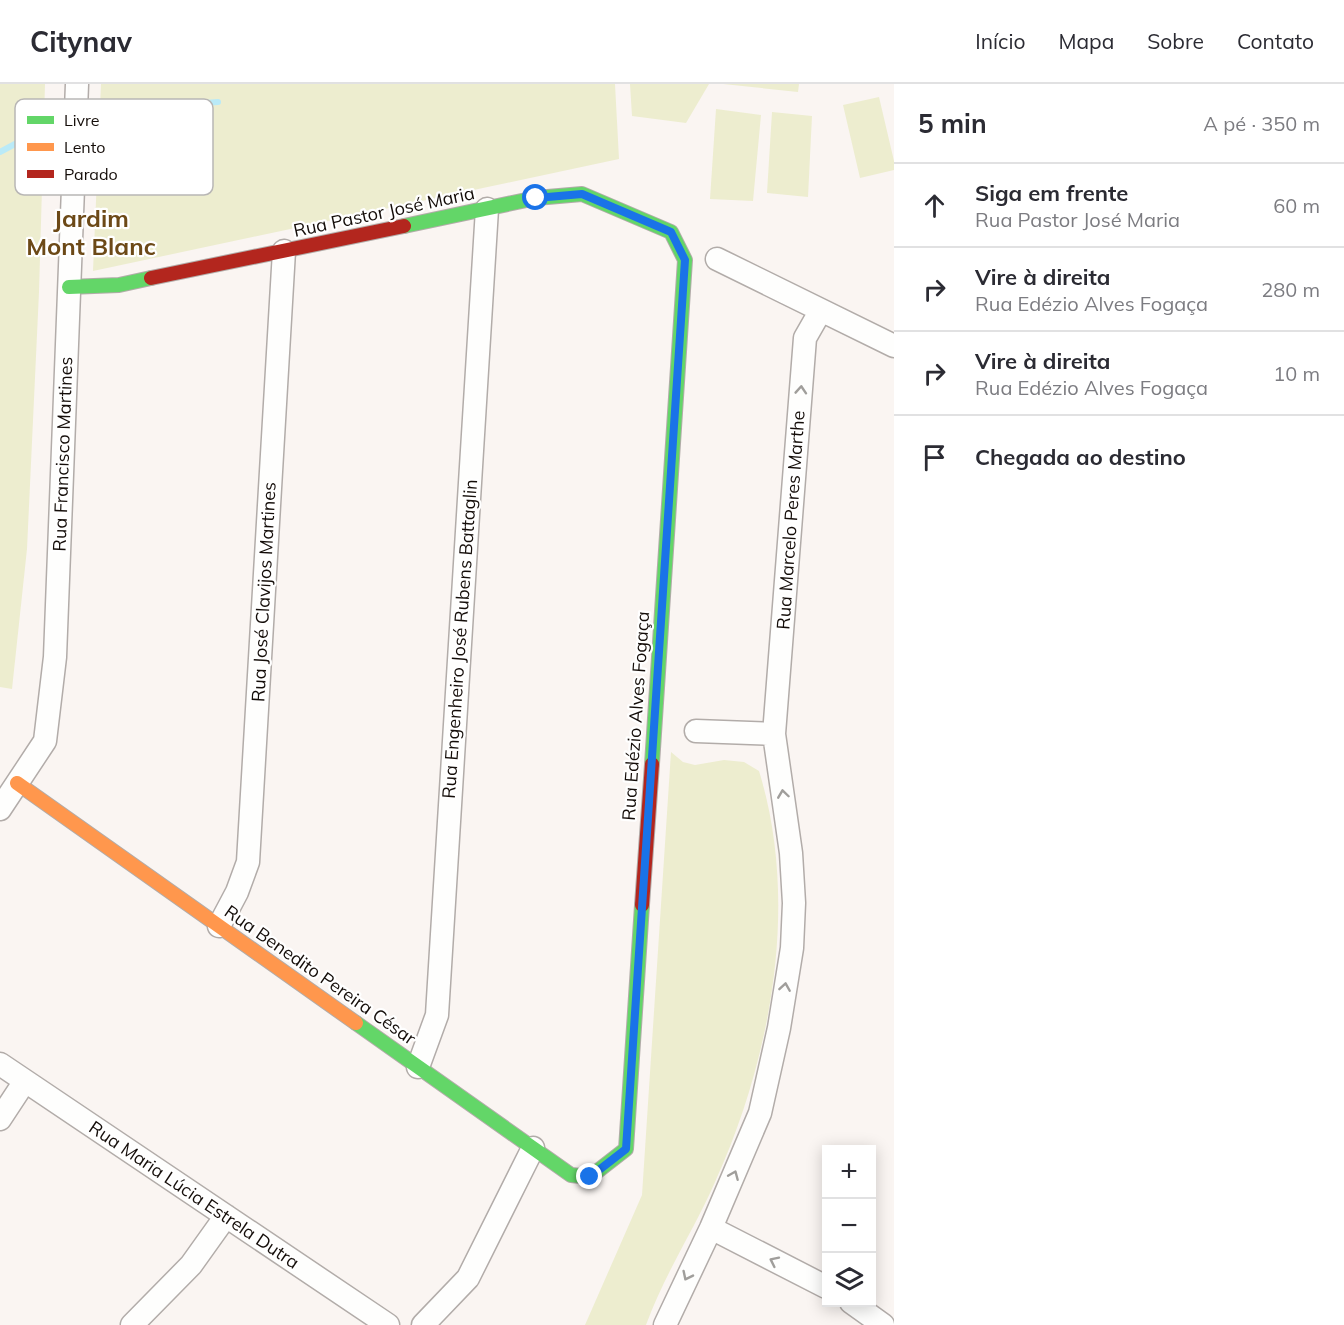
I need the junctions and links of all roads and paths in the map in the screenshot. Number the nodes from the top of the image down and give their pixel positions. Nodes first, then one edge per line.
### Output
1 (76, 84) edge
2 (75, 99) edge
3 (72, 195) edge
4 (487, 209) junction
5 (284, 251) junction
6 (717, 258) dead end
7 (685, 260) joint
8 (69, 287) junction
9 (821, 310) junction
10 (894, 346) edge
11 (696, 730) dead end
12 (774, 734) junction
13 (17, 783) junction
14 (0, 809) edge
15 (219, 926) junction
16 (0, 1064) edge
17 (418, 1066) junction
18 (25, 1081) junction
19 (0, 1119) edge
20 (533, 1148) junction
21 (606, 1165) joint
22 (226, 1216) junction
23 (711, 1228) junction
24 (822, 1285) edge
25 (858, 1307) edge
26 (894, 1311) edge
27 (132, 1325) edge
28 (388, 1325) edge
29 (423, 1325) edge
30 (665, 1325) edge
31 (885, 1325) edge

1 - 2 street, Rua Francisco Martines
3 - 8 street, Rua Francisco Martines
4 - 5 street, Rua Pastor José Maria
4 - 7 street, Rua Pastor José Maria
4 - 17 street, Rua Engenheiro José Rubens Battaglin
5 - 8 street, Rua Pastor José Maria
5 - 15 street, Rua José Clavijos Martines
6 - 9 street
7 - 21 street, Rua Edézio Alves Fogaça
8 - 13 street, Rua Francisco Martines
9 - 10 street
12 -> 9 street, Rua Marcelo Peres Marthe
11 - 12 street
23 -> 12 street, Rua Marcelo Peres Marthe
13 - 14 street, Rua Francisco Martines
13 - 15 street, Rua Benedito Pereira César
15 - 17 street, Rua Benedito Pereira César
16 - 18 street, Rua Maria Lúcia Estrela Dutra
17 - 20 street, Rua Benedito Pereira César
18 - 19 street
18 - 22 street, Rua Maria Lúcia Estrela Dutra
20 - 21 street, Rua Benedito Pereira César
20 - 29 street
22 - 27 street
22 - 28 street, Rua Maria Lúcia Estrela Dutra
24 -> 23 street
23 -> 30 street, Rua Marcelo Peres Marthe
25 - 31 street
26 - 31 street

